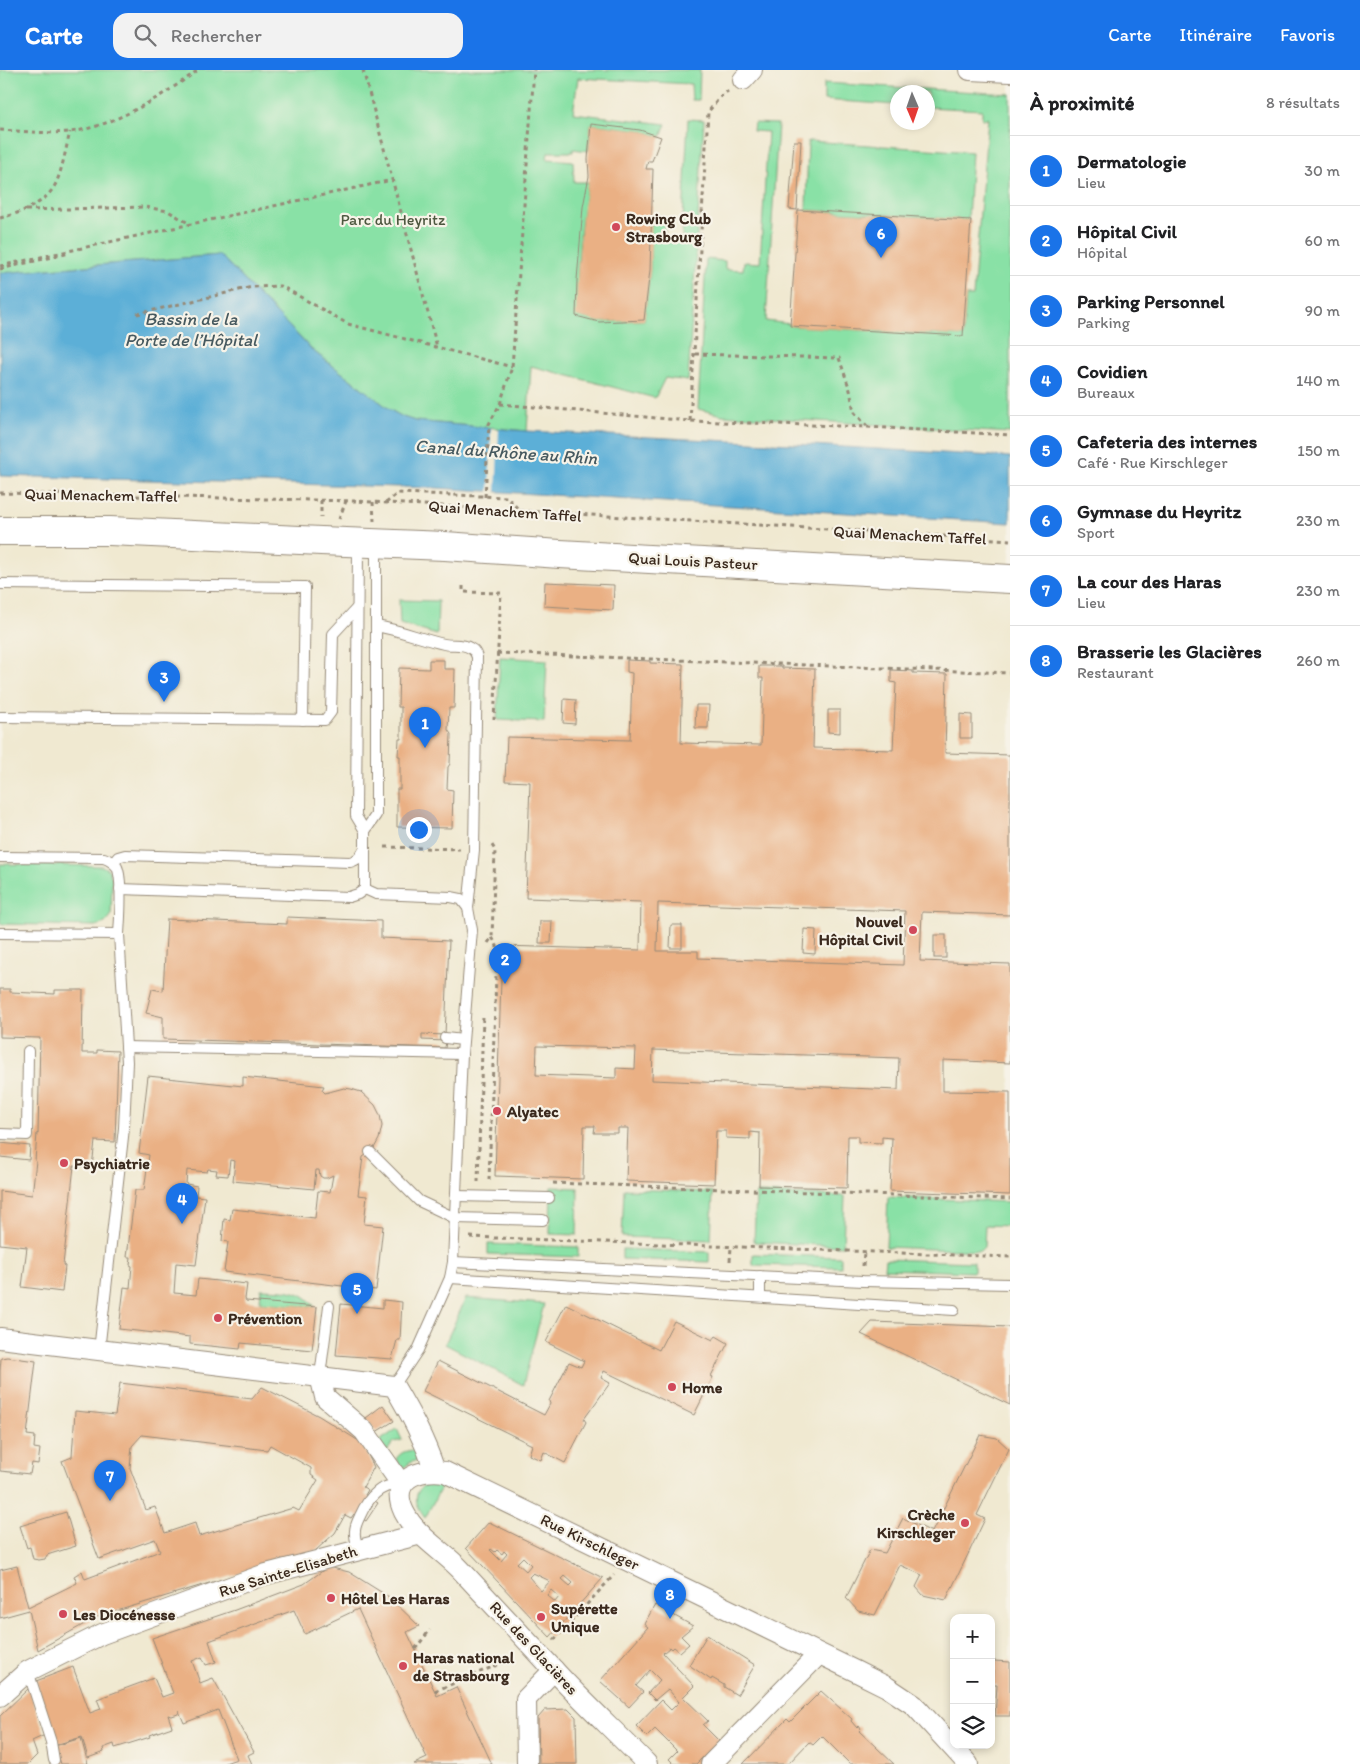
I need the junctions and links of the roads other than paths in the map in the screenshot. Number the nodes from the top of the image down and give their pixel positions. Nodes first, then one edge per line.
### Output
1 (970, 70) edge
2 (1010, 72) edge
3 (0, 531) edge
4 (367, 543) junction
5 (1010, 579) edge
6 (0, 584) edge
7 (357, 608) junction
8 (376, 626) junction
9 (0, 716) edge
10 (304, 720) junction
11 (365, 831) junction
12 (365, 847) junction
13 (0, 857) edge
14 (113, 862) junction
15 (120, 889) junction
16 (365, 889) junction
17 (468, 908) junction
18 (0, 932) edge
19 (119, 934) junction
20 (445, 1038) dead end
21 (463, 1040) junction
22 (126, 1047) junction
23 (28, 1051) dead end
24 (462, 1054) junction
25 (0, 1134) edge
26 (370, 1152) dead end
27 (548, 1198) dead end
28 (455, 1200) junction
29 (454, 1218) junction
30 (543, 1220) dead end
31 (452, 1262) junction
32 (760, 1276) junction
33 (450, 1278) junction
34 (1010, 1284) edge
35 (760, 1297) junction
36 (329, 1306) dead end
37 (954, 1310) dead end
38 (0, 1338) edge
39 (99, 1351) junction
40 (320, 1376) junction
41 (394, 1386) junction
42 (435, 1471) junction
43 (402, 1485) junction
44 (420, 1534) junction
45 (358, 1550) junction
46 (818, 1654) junction
47 (554, 1670) junction
48 (28, 1671) junction
49 (0, 1696) edge
50 (54, 1760) dead end
51 (527, 1764) edge
52 (647, 1764) edge
53 (711, 1764) edge
54 (968, 1764) edge

1 - 2 street
3 - 4 main road
4 - 5 main road, Quai Louis Pasteur
4 - 7 lane
4 - 8 lane
6 - 10 lane
7 - 10 lane
7 - 11 lane
8 - 11 lane
8 - 17 lane
9 - 10 lane
11 - 12 lane
12 - 14 lane
12 - 16 lane
13 - 14 lane
14 - 15 lane
15 - 16 lane
15 - 19 lane
16 - 17 lane
17 - 21 lane
18 - 19 lane
19 - 22 lane
20 - 21 lane
21 - 24 lane
22 - 24 lane
22 - 39 lane
23 - 25 lane
24 - 28 lane
26 - 29 lane
27 - 28 lane
28 - 29 lane
29 - 30 lane
29 - 31 lane
31 - 32 lane
31 - 33 lane
32 - 34 lane
32 - 35 lane
33 - 35 lane
33 - 41 lane
35 - 37 lane
36 - 40 lane
38 - 39 street
39 - 40 street
40 - 41 street
40 - 43 street
41 - 42 street
42 - 43 street, Rue Kirschleger
42 - 46 street, Rue Kirschleger
43 - 44 street
43 - 45 lane
44 - 45 street, Rue Sainte-Elisabeth
44 - 47 street, Rue des Glacières
45 - 48 street, Rue Sainte-Elisabeth
46 - 53 street
46 - 54 street, Rue Kirschleger
47 - 51 street
47 - 52 street, Rue des Glacières
48 - 49 street, Rue Sainte-Elisabeth
48 - 50 lane

